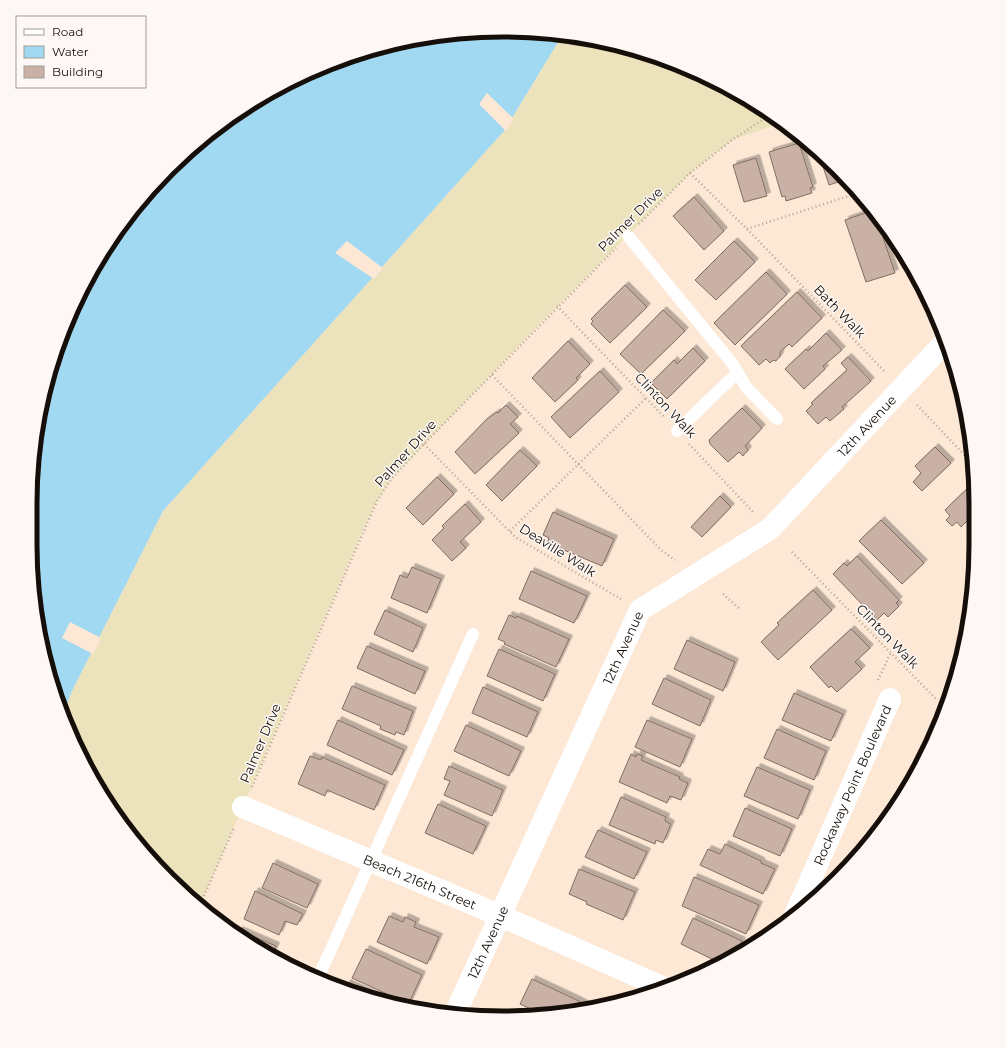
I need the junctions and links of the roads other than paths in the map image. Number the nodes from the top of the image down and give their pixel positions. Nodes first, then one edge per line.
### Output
1 (628, 236) road end
2 (941, 346) edge
3 (737, 373) junction
4 (777, 419) dead end
5 (677, 430) road end
6 (473, 634) dead end
7 (890, 699) dead end
8 (243, 807) road end
9 (370, 860) junction
10 (800, 904) edge
11 (499, 914) junction
12 (320, 974) edge
13 (657, 985) edge
14 (457, 1008) edge

1 - 3 lane
2 - 11 street, 12th Avenue
3 - 4 lane
3 - 5 lane
6 - 9 lane
7 - 10 street, Rockaway Point Boulevard
8 - 9 street, Beach 216th Street
9 - 11 street, Beach 216th Street
9 - 12 lane
11 - 13 street, Beach 216th Street
11 - 14 street, 12th Avenue

